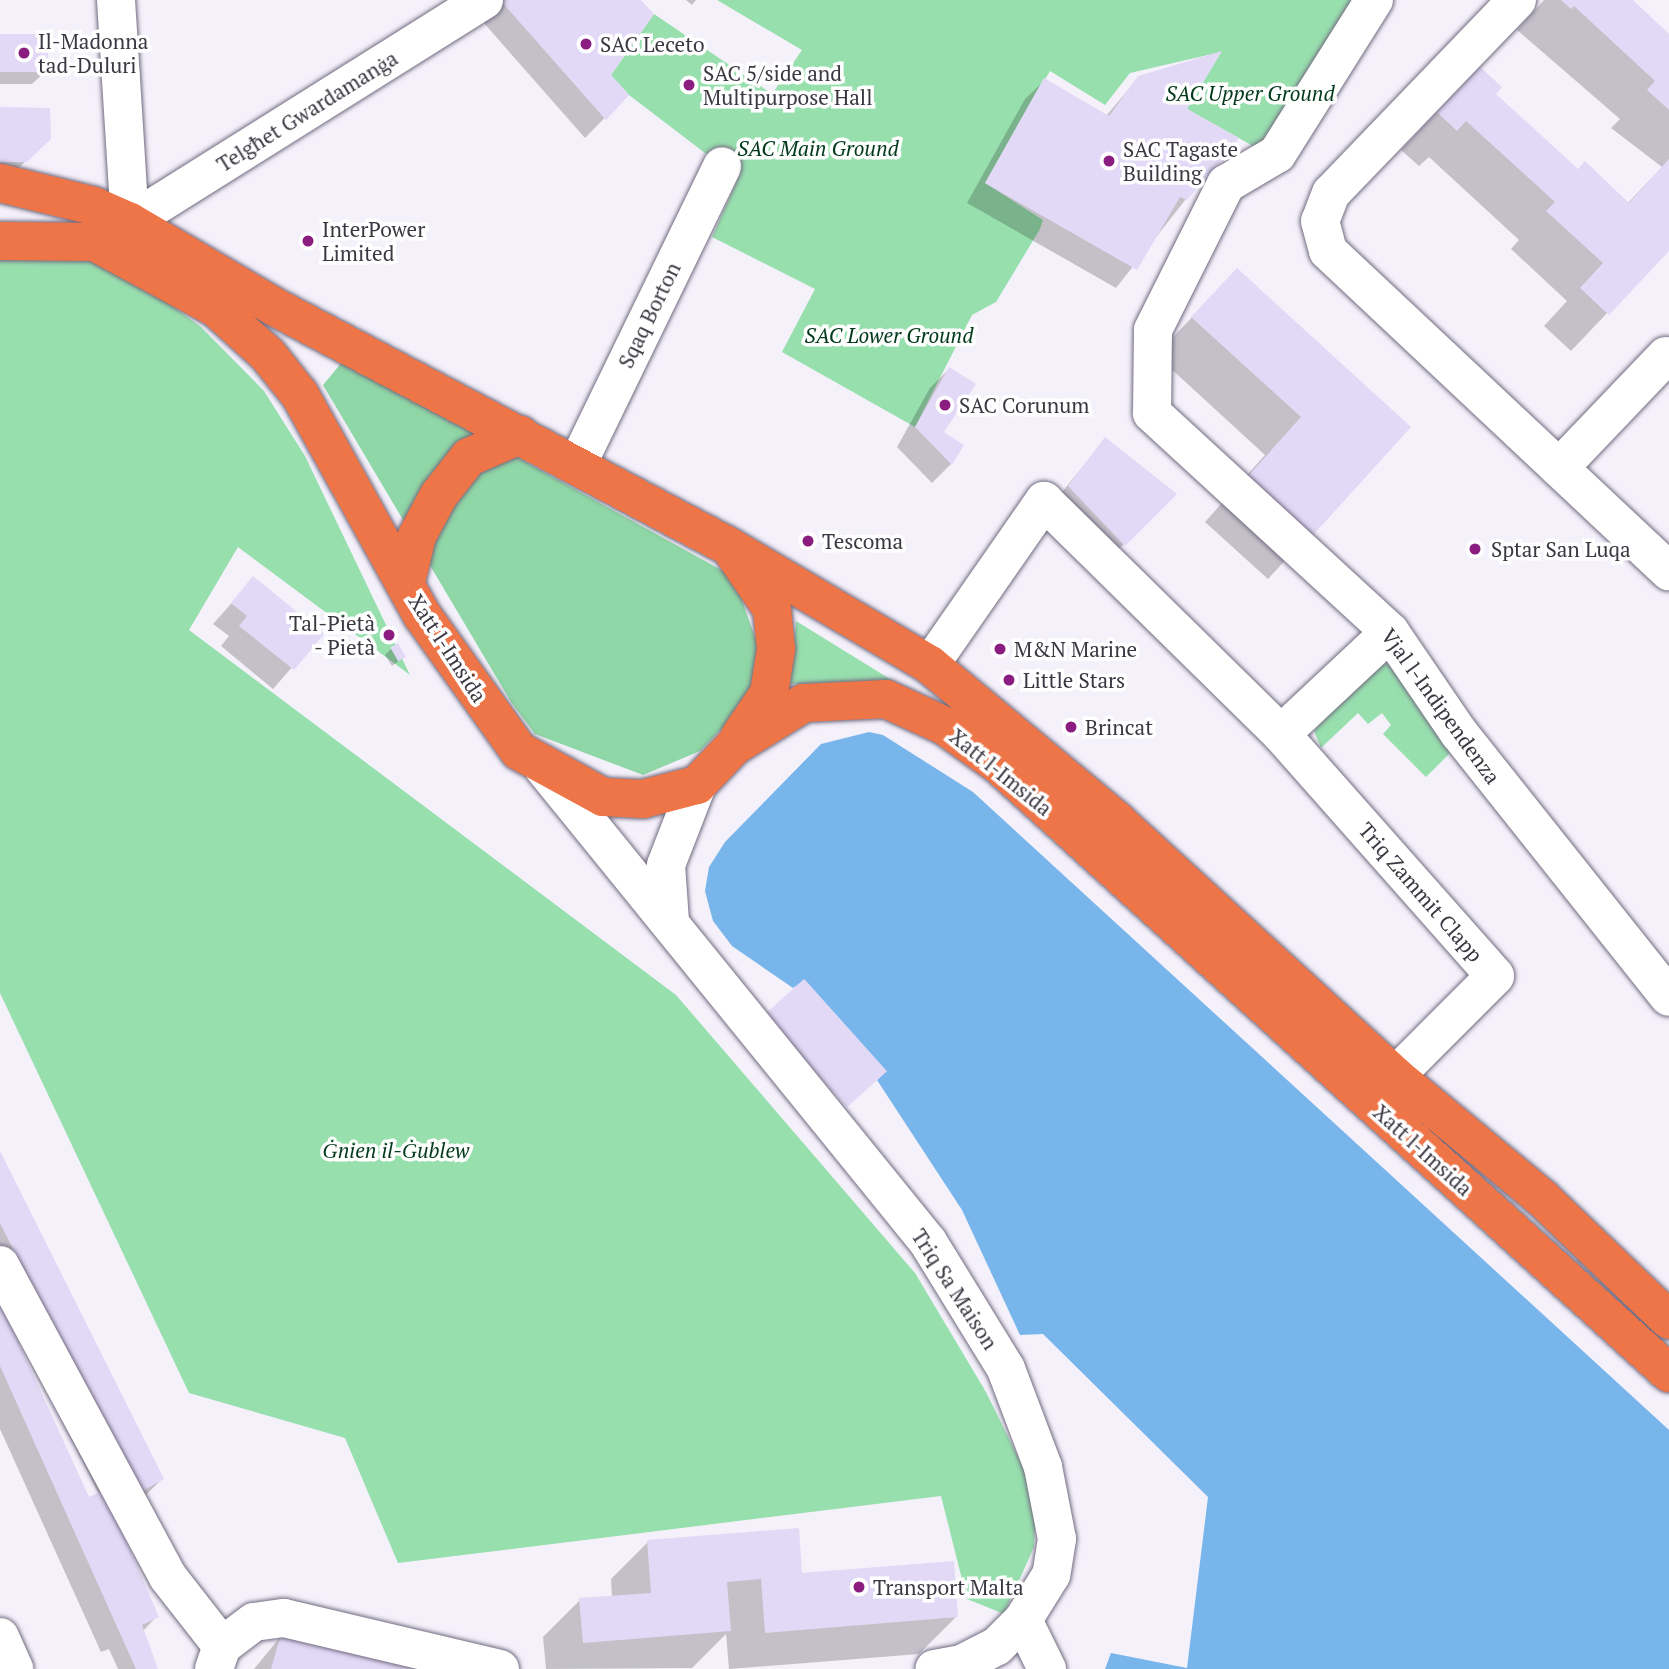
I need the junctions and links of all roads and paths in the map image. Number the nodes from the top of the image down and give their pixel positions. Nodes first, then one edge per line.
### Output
1 (116, 0) edge
2 (484, 0) edge
3 (1374, 0) edge
4 (1517, 0) edge
5 (432, 13) edge
6 (722, 166) dead end
7 (0, 183) edge
8 (130, 222) junction
9 (0, 241) edge
10 (1666, 356) dead end
11 (520, 435) junction
12 (577, 466) junction
13 (1559, 468) junction
14 (730, 547) junction
15 (1669, 571) edge
16 (406, 582) junction
17 (1391, 632) junction
18 (930, 665) junction
19 (1281, 734) junction
20 (734, 746) junction
21 (542, 766) junction
22 (697, 785) junction
23 (670, 921) junction
24 (1669, 997) edge
25 (1395, 1076) junction
26 (0, 1265) edge
27 (1669, 1320) edge
28 (1669, 1373) edge
29 (1023, 1620) junction
30 (0, 1637) edge
31 (218, 1658) edge
32 (14, 1669) edge
33 (500, 1669) edge
34 (934, 1669) edge
35 (1047, 1669) edge

1 - 8 street
2 - 5 street, Telgħet Gwardamanġa
3 - 17 street, Vjal l-Indipendenza
4 - 13 street
5 - 8 street, Telgħet Gwardamanġa
6 - 12 street, Sqaq Borton
7 - 8 highway, Xatt l-Imsida
8 - 11 highway, Xatt l-Imsida
9 - 16 highway, Xatt l-Imsida
10 - 13 street
11 - 12 highway, Xatt l-Imsida
11 - 16 highway
12 - 14 highway, Xatt l-Imsida
13 - 15 street
14 - 18 highway, Xatt l-Imsida
14 - 20 highway
16 - 21 highway, Xatt l-Imsida
17 - 19 street
17 - 24 street, Vjal l-Indipendenza
18 - 19 street, Triq Zammit Clapp
18 - 25 highway, Xatt l-Imsida
19 - 25 street, Triq Zammit Clapp
20 - 22 highway, Xatt l-Imsida
20 - 28 highway, Xatt l-Imsida
21 - 22 highway, Xatt l-Imsida
21 - 23 street, Triq Sa Maison
22 - 23 street
23 - 29 street, Triq Sa Maison
25 - 27 highway, Xatt l-Imsida
26 - 31 street
29 - 34 street, Triq Sa Maison
29 - 35 street
30 - 32 street
31 - 33 street

